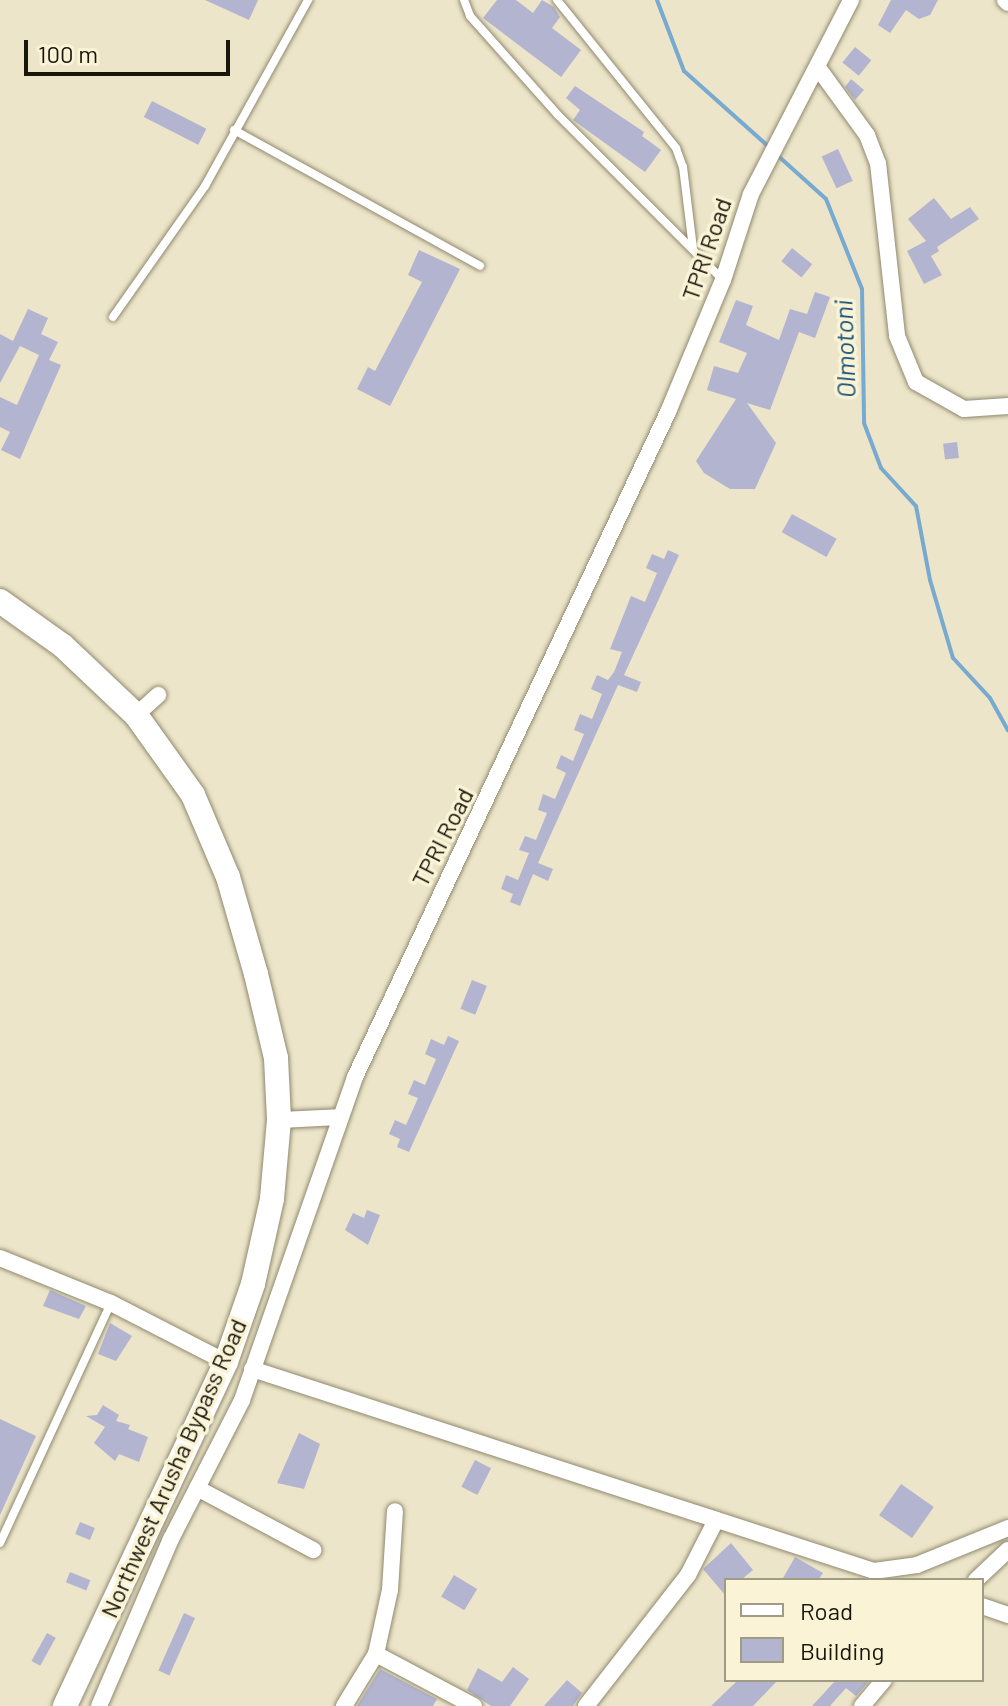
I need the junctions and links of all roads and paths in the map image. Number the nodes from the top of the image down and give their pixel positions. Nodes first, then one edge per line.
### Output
1 (308, 0) edge
2 (464, 0) edge
3 (557, 0) edge
4 (851, 0) edge
5 (819, 69) junction
6 (234, 130) junction
7 (693, 249) junction
8 (480, 266) dead end
9 (723, 280) junction
10 (113, 317) dead end
11 (1008, 406) edge
12 (0, 601) edge
13 (158, 695) dead end
14 (136, 715) junction
15 (340, 1117) junction
16 (279, 1120) junction
17 (0, 1258) edge
18 (111, 1303) junction
19 (226, 1362) junction
20 (252, 1369) junction
21 (197, 1488) junction
22 (395, 1511) dead end
23 (716, 1520) junction
24 (1008, 1528) edge
25 (0, 1543) edge
26 (313, 1550) dead end
27 (1008, 1550) edge
28 (978, 1578) edge
29 (984, 1607) edge
30 (1008, 1615) edge
31 (376, 1654) junction
32 (882, 1682) edge
33 (65, 1706) edge
34 (99, 1706) edge
35 (344, 1706) edge
36 (474, 1706) edge
37 (586, 1706) edge
38 (862, 1706) edge

1 - 6 lane
2 - 7 lane
3 - 7 lane
4 - 5 street, TPRI Road
5 - 9 street, TPRI Road
5 - 11 street
6 - 8 lane
6 - 10 lane
7 - 9 lane
9 - 15 street, TPRI Road
12 - 14 main road, Northwest Arusha Bypass Road
13 - 14 street
14 - 16 main road, Northwest Arusha Bypass Road
15 - 16 street
15 - 20 street, TPRI Road
16 - 19 main road, Northwest Arusha Bypass Road
17 - 18 street
18 - 19 street
18 - 25 lane
19 - 33 main road, Northwest Arusha Bypass Road
20 - 21 street, TPRI Road
20 - 23 street
21 - 26 street
21 - 34 street, TPRI Road
22 - 31 street
23 - 24 street
23 - 37 street
27 - 28 street
29 - 30 street
31 - 35 street
31 - 36 street
32 - 38 street

